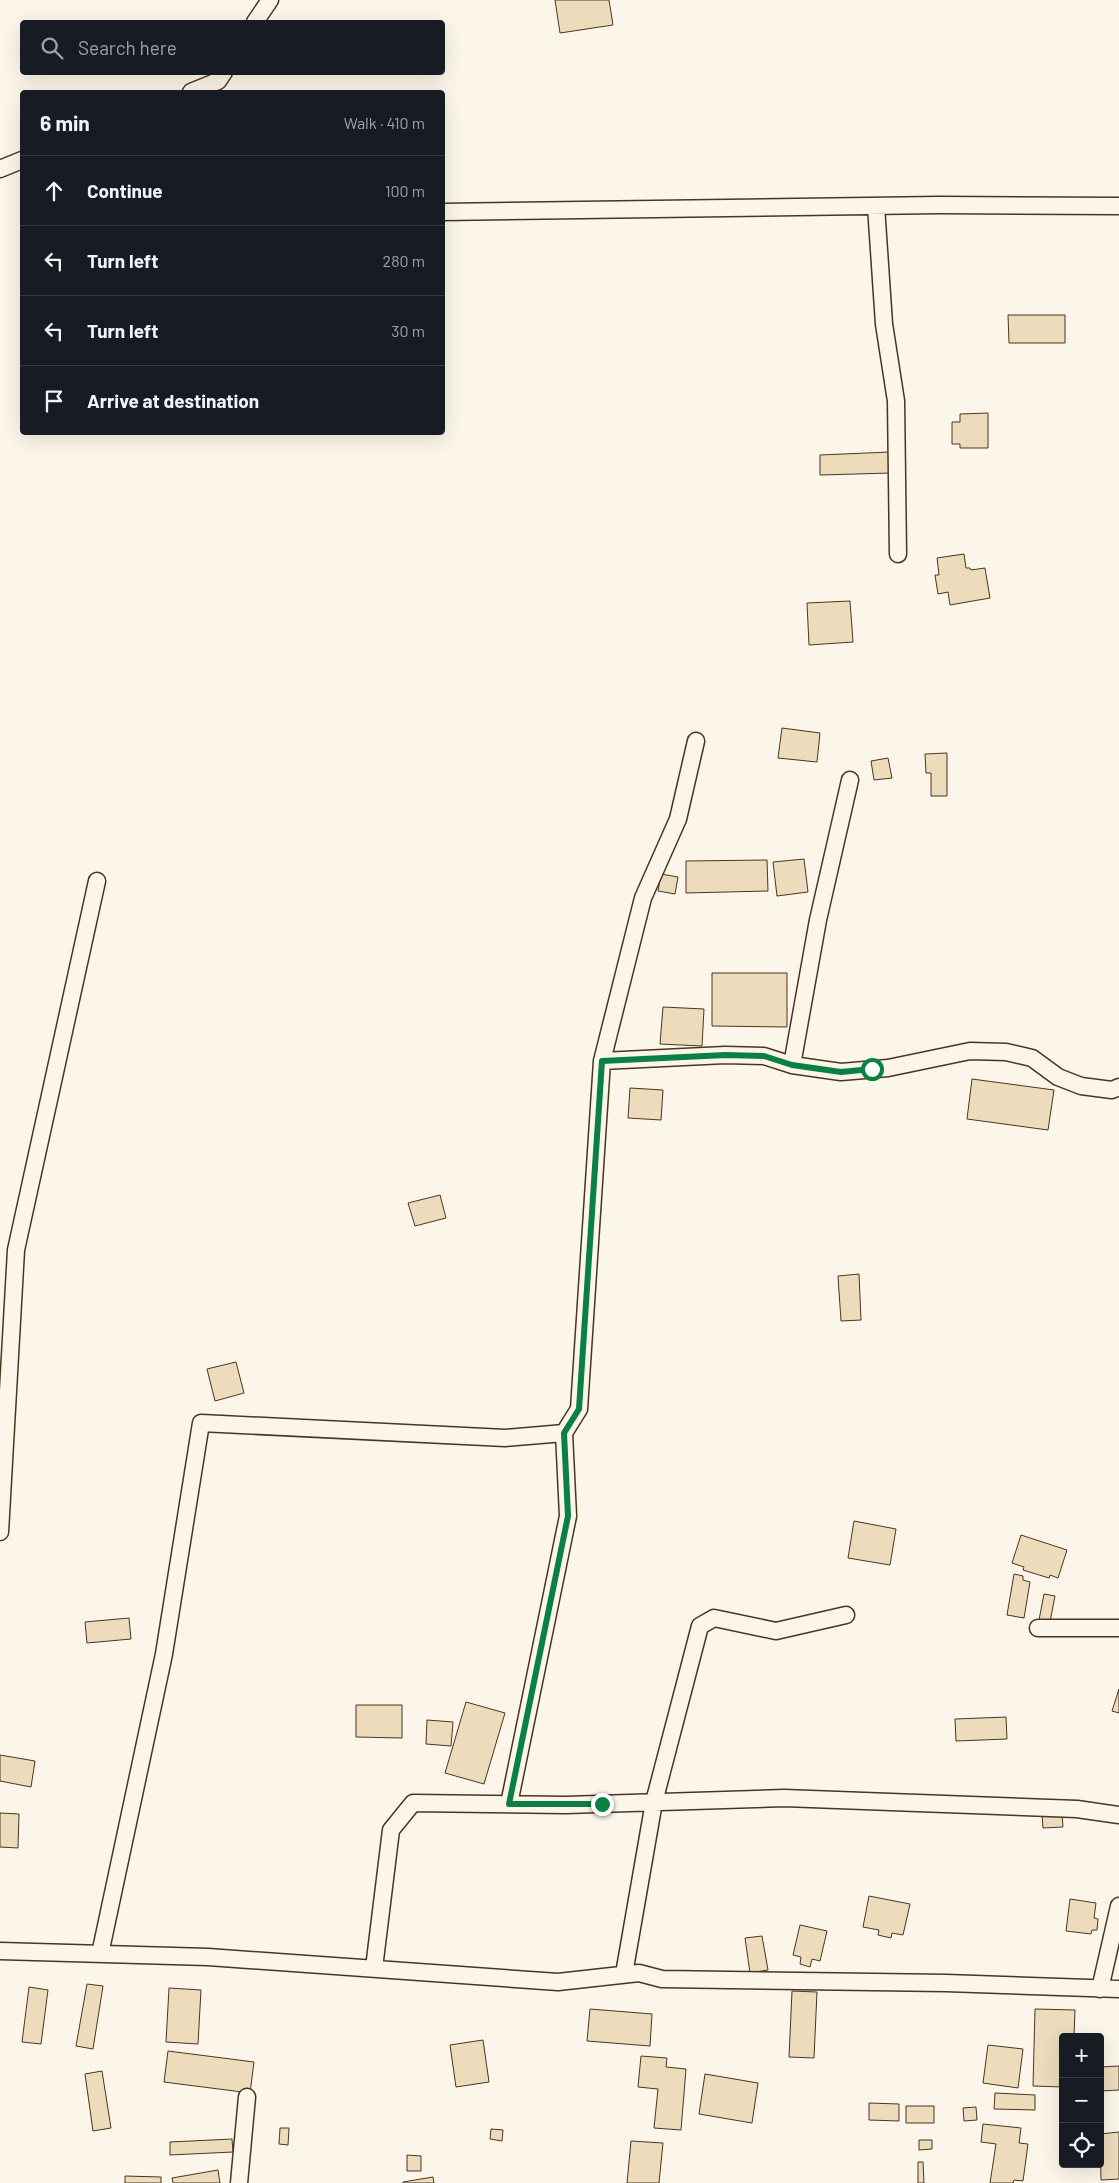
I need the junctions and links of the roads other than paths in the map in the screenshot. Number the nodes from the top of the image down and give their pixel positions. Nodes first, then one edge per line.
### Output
1 (270, 0) edge
2 (256, 20) edge
3 (222, 75) edge
4 (196, 90) edge
5 (20, 161) edge
6 (0, 169) edge
7 (876, 206) junction
8 (1119, 206) edge
9 (445, 212) edge
10 (898, 554) dead end
11 (696, 741) dead end
12 (850, 780) dead end
13 (97, 880) dead end
14 (602, 1061) junction
15 (792, 1065) junction
16 (1119, 1087) edge
17 (564, 1433) junction
18 (0, 1532) edge
19 (846, 1615) dead end
20 (1038, 1628) dead end
21 (1119, 1628) edge
22 (654, 1802) junction
23 (509, 1804) junction
24 (1119, 1815) edge
25 (1119, 1906) edge
26 (0, 1952) edge
27 (100, 1954) junction
28 (374, 1968) junction
29 (624, 1974) junction
30 (1100, 1989) junction
31 (1119, 1989) edge
32 (247, 2097) dead end
33 (239, 2183) edge

1 - 2 street
3 - 4 street
5 - 6 street
7 - 8 street
7 - 9 street
7 - 10 street
11 - 14 street
12 - 15 street
13 - 18 street
14 - 15 street
14 - 17 street
15 - 16 street
17 - 23 street
17 - 27 street
19 - 22 street
20 - 21 street
22 - 23 street
22 - 24 street
22 - 29 street
23 - 28 street
25 - 30 street
26 - 27 street
27 - 28 street
28 - 29 street
29 - 30 street
30 - 31 street
32 - 33 street

